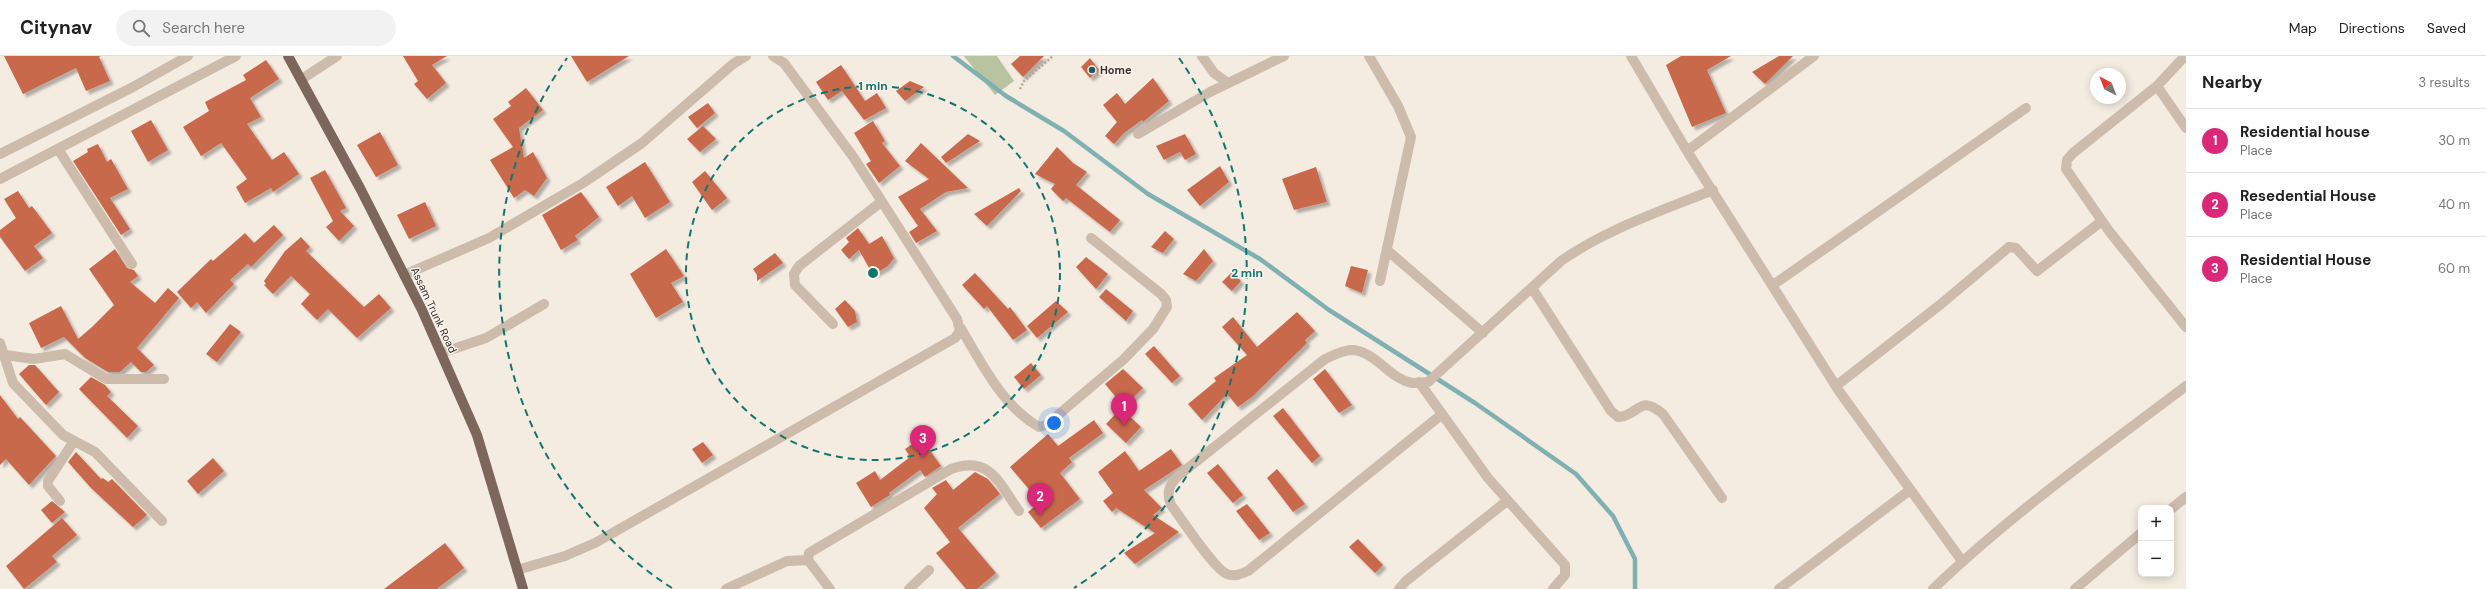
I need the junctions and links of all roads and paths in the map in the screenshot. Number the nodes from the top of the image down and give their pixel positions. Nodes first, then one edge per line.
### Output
1 (188, 56) edge
2 (236, 56) edge
3 (288, 56) edge
4 (337, 56) edge
5 (746, 56) edge
6 (773, 56) edge
7 (1053, 56) edge
8 (1202, 56) edge
9 (1284, 56) edge
10 (1369, 56) edge
11 (1631, 56) edge
12 (1814, 56) edge
13 (2185, 56) edge
14 (302, 79) junction
15 (1228, 83) junction
16 (2157, 86) junction
17 (1020, 89) dead end
18 (2026, 108) dead end
19 (2186, 128) edge
20 (1138, 134) dead end
21 (58, 149) junction
22 (1687, 150) junction
23 (0, 154) edge
24 (0, 179) edge
25 (1713, 190) junction
26 (881, 202) junction
27 (2102, 221) junction
28 (1092, 238) dead end
29 (1387, 250) junction
30 (132, 264) dead end
31 (404, 275) junction
32 (1380, 281) dead end
33 (1773, 285) junction
34 (1532, 288) junction
35 (544, 304) dead end
36 (833, 324) dead end
37 (960, 327) junction
38 (2186, 327) edge
39 (1483, 333) junction
40 (0, 343) edge
41 (441, 353) junction
42 (5, 355) junction
43 (164, 379) dead end
44 (1424, 382) junction
45 (1836, 386) junction
46 (2186, 386) edge
47 (1441, 415) junction
48 (74, 442) junction
49 (1910, 490) junction
50 (2186, 497) edge
51 (1722, 498) dead end
52 (60, 501) dead end
53 (1507, 501) junction
54 (2174, 507) edge
55 (1019, 511) dead end
56 (162, 521) dead end
57 (2138, 536) edge
58 (808, 560) junction
59 (1962, 561) junction
60 (517, 570) junction
61 (929, 570) dead end
62 (523, 589) edge
63 (726, 589) edge
64 (830, 589) edge
65 (909, 589) edge
66 (1399, 589) edge
67 (1553, 589) edge
68 (1778, 589) edge
69 (1933, 589) edge
70 (2075, 589) edge

1 - 23 street
2 - 21 street
3 - 14 main road, Assam Trunk Road
4 - 14 street
5 - 31 street
6 - 26 street
7 - 17 path
8 - 15 street
9 - 15 street
10 - 29 street
11 - 22 street
12 - 22 street
13 - 16 street
14 - 31 main road, Assam Trunk Road
15 - 20 street
16 - 19 street
16 - 27 street
18 - 33 street
21 - 24 street
21 - 30 street
22 - 25 street
25 - 33 street
25 - 34 street
26 - 36 street
26 - 37 street
27 - 38 street
27 - 45 street
28 - 37 street
29 - 32 street
29 - 39 street
31 - 41 main road, Assam Trunk Road
33 - 45 street
34 - 39 street
34 - 51 street
35 - 41 street
37 - 60 street
39 - 44 street
40 - 42 street
41 - 60 main road, Assam Trunk Road
42 - 43 street
42 - 48 street
44 - 47 street
44 - 47 street
45 - 49 street
46 - 59 street
47 - 53 street
48 - 52 street
48 - 56 street
49 - 59 street
49 - 68 street
50 - 54 street
53 - 66 street
53 - 67 street
55 - 58 street
57 - 70 street
58 - 63 street
58 - 64 street
59 - 69 street
60 - 62 main road, Assam Trunk Road
61 - 65 street

